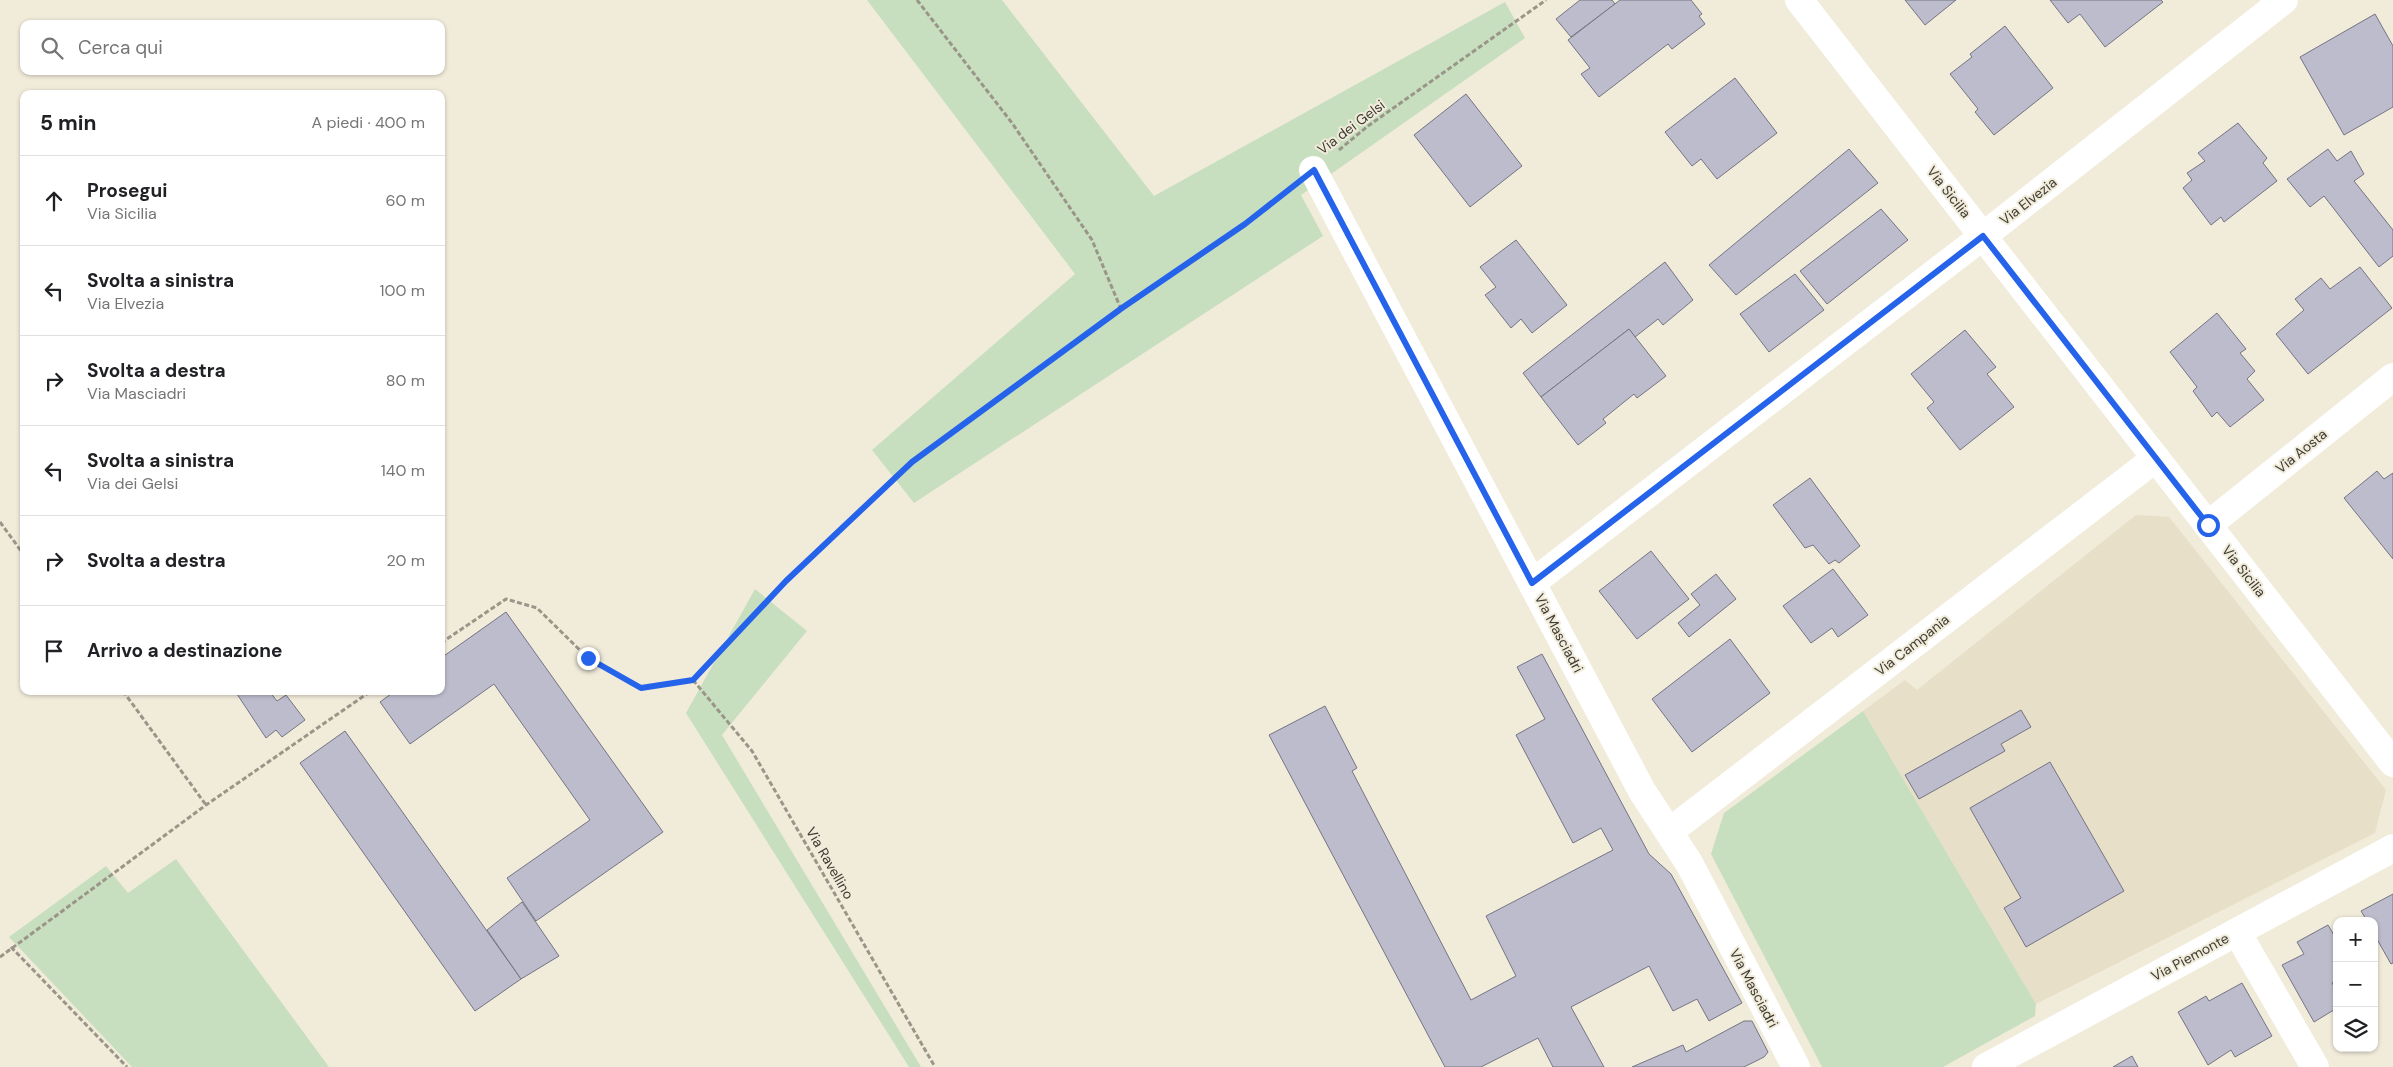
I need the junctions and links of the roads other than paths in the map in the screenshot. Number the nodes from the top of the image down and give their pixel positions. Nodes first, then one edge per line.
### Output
1 (1799, 0) edge
2 (2284, 0) edge
3 (1314, 170) road end
4 (1983, 236) junction
5 (2393, 377) edge
6 (2156, 458) junction
7 (2208, 525) junction
8 (1532, 583) junction
9 (2393, 763) edge
10 (1668, 832) junction
11 (2393, 848) edge
12 (2237, 932) junction
13 (1796, 1067) edge
14 (1986, 1067) edge
15 (2315, 1067) edge

1 - 4 street, Via Sicilia
2 - 4 street, Via Elvezia
3 - 8 street, Via Masciadri
4 - 6 street, Via Sicilia
4 - 8 street, Via Elvezia
5 - 7 street, Via Aosta
6 - 7 street, Via Sicilia
6 - 10 street, Via Campania
7 - 9 street, Via Sicilia
8 - 10 street, Via Masciadri
10 - 13 street, Via Masciadri
11 - 12 street, Via Piemonte
12 - 14 street, Via Piemonte
12 - 15 street

